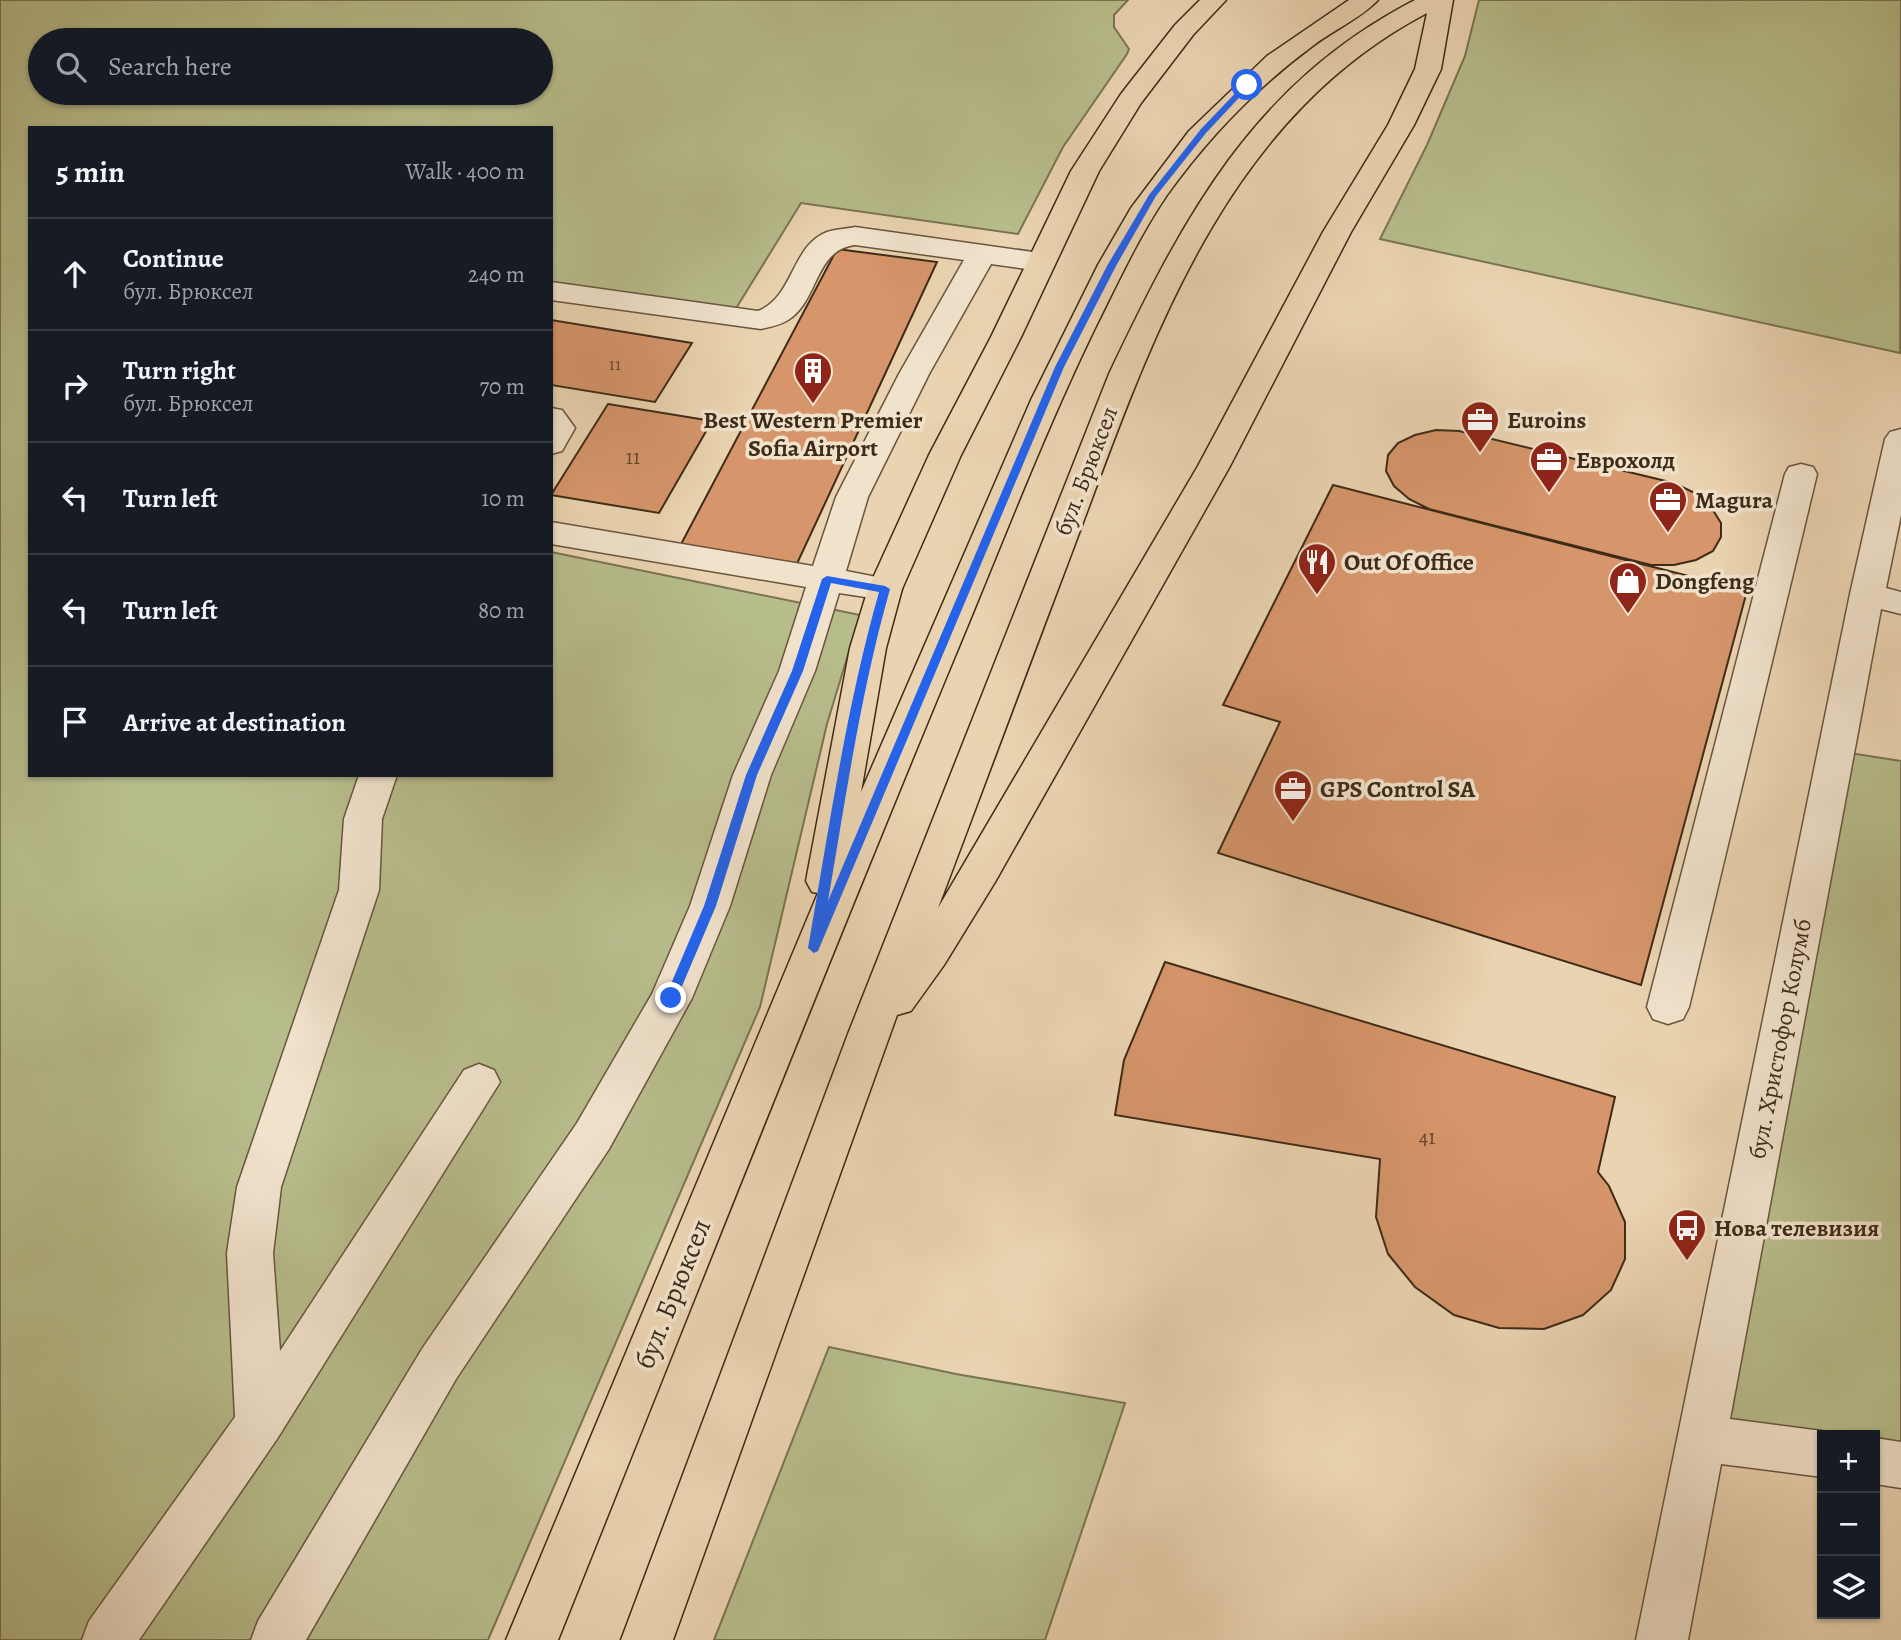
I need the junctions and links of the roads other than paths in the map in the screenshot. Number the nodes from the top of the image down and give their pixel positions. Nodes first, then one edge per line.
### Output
1 (1214, 0) edge
2 (1366, 0) edge
3 (1434, 0) edge
4 (1440, 0) edge
5 (982, 254) junction
6 (1040, 262) junction
7 (553, 290) edge
8 (553, 420) edge
9 (1901, 439) edge
10 (553, 440) edge
11 (1801, 474) dead end
12 (553, 533) edge
13 (827, 579) junction
14 (885, 589) junction
15 (1884, 599) edge
16 (377, 777) edge
17 (814, 948) junction
18 (1668, 1007) dead end
19 (869, 1034) junction
20 (479, 1082) dead end
21 (260, 1423) junction
22 (1700, 1438) junction
23 (1817, 1453) edge
24 (1880, 1462) edge
25 (1901, 1465) edge
26 (108, 1640) edge
27 (277, 1640) edge
28 (531, 1640) edge
29 (647, 1640) edge
30 (1662, 1640) edge

1 - 6 main road, бул. Брюксел
2 - 17 main road, бул. Брюксел
3 - 19 main road, бул. Брюксел
4 - 19 main road, бул. Брюксел
5 - 6 street
5 - 7 street
5 - 13 street
6 - 14 main road, бул. Брюксел
8 - 10 street
9 - 15 street, бул. Христофор Колумб
11 - 18 street
12 - 13 street
13 - 14 street
13 - 27 street
14 - 17 main road, бул. Брюксел
15 - 22 street, бул. Христофор Колумб
16 - 21 street
17 - 28 main road, бул. Брюксел
19 - 29 main road, бул. Брюксел
20 - 21 street
21 - 26 street
22 - 23 street
22 - 30 street, бул. Христофор Колумб
24 - 25 street

